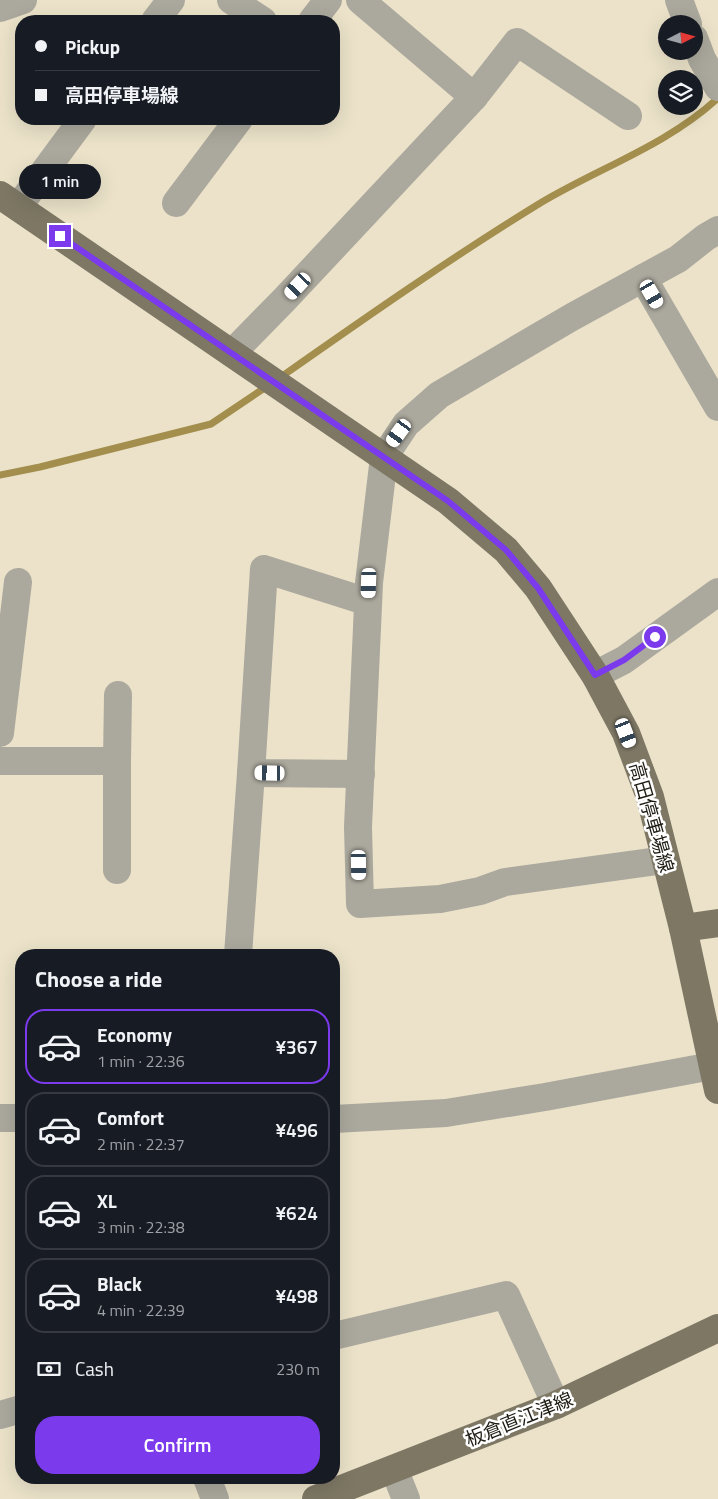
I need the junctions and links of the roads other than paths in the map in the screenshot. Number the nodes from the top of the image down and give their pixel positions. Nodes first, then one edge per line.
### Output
1 (23, 0) edge
2 (171, 0) edge
3 (231, 0) edge
4 (328, 0) edge
5 (360, 0) edge
6 (679, 0) edge
7 (0, 8) edge
8 (160, 15) edge
9 (254, 15) edge
10 (317, 15) edge
11 (685, 15) edge
12 (703, 60) edge
13 (718, 87) edge
14 (474, 97) junction
15 (628, 116) dead end
16 (78, 125) edge
17 (234, 125) edge
18 (9, 201) edge
19 (176, 203) dead end
20 (718, 230) edge
21 (643, 278) junction
22 (232, 353) junction
23 (718, 407) edge
24 (384, 457) junction
25 (18, 582) dead end
26 (718, 592) edge
27 (368, 602) junction
28 (595, 675) junction
29 (118, 695) dead end
30 (0, 733) edge
31 (0, 760) edge
32 (117, 761) junction
33 (252, 772) junction
34 (361, 774) junction
35 (665, 860) junction
36 (118, 870) dead end
37 (718, 923) edge
38 (683, 928) junction
39 (238, 949) edge
40 (715, 1078) edge
41 (0, 1118) edge
42 (15, 1118) edge
43 (340, 1118) edge
44 (718, 1328) edge
45 (340, 1335) edge
46 (556, 1405) junction
47 (394, 1469) junction
48 (209, 1484) edge
49 (215, 1499) edge
50 (316, 1499) edge
51 (406, 1499) edge

1 - 7 street
2 - 8 street
3 - 9 street
4 - 10 street
5 - 14 street
6 - 11 street
12 - 13 street
14 - 15 street
14 - 22 street
16 - 18 street
17 - 19 street
18 - 22 main road, 高田停車場線
20 - 21 street
21 - 23 street
21 - 24 street
22 - 24 main road, 高田停車場線
24 - 27 street
24 - 28 main road, 高田停車場線
25 - 30 street
26 - 28 street
27 - 33 street
27 - 34 street
28 - 35 main road, 高田停車場線
29 - 32 street
31 - 32 street
32 - 36 street
33 - 34 street
33 - 39 street
34 - 35 street
35 - 38 main road, 高田停車場線
37 - 38 main road
38 - 40 main road, 高田停車場線
40 - 43 street
41 - 42 street
44 - 46 main road, 板倉直江津線
45 - 46 street
46 - 47 main road, 板倉直江津線
47 - 50 main road, 板倉直江津線
47 - 51 street
48 - 49 street

